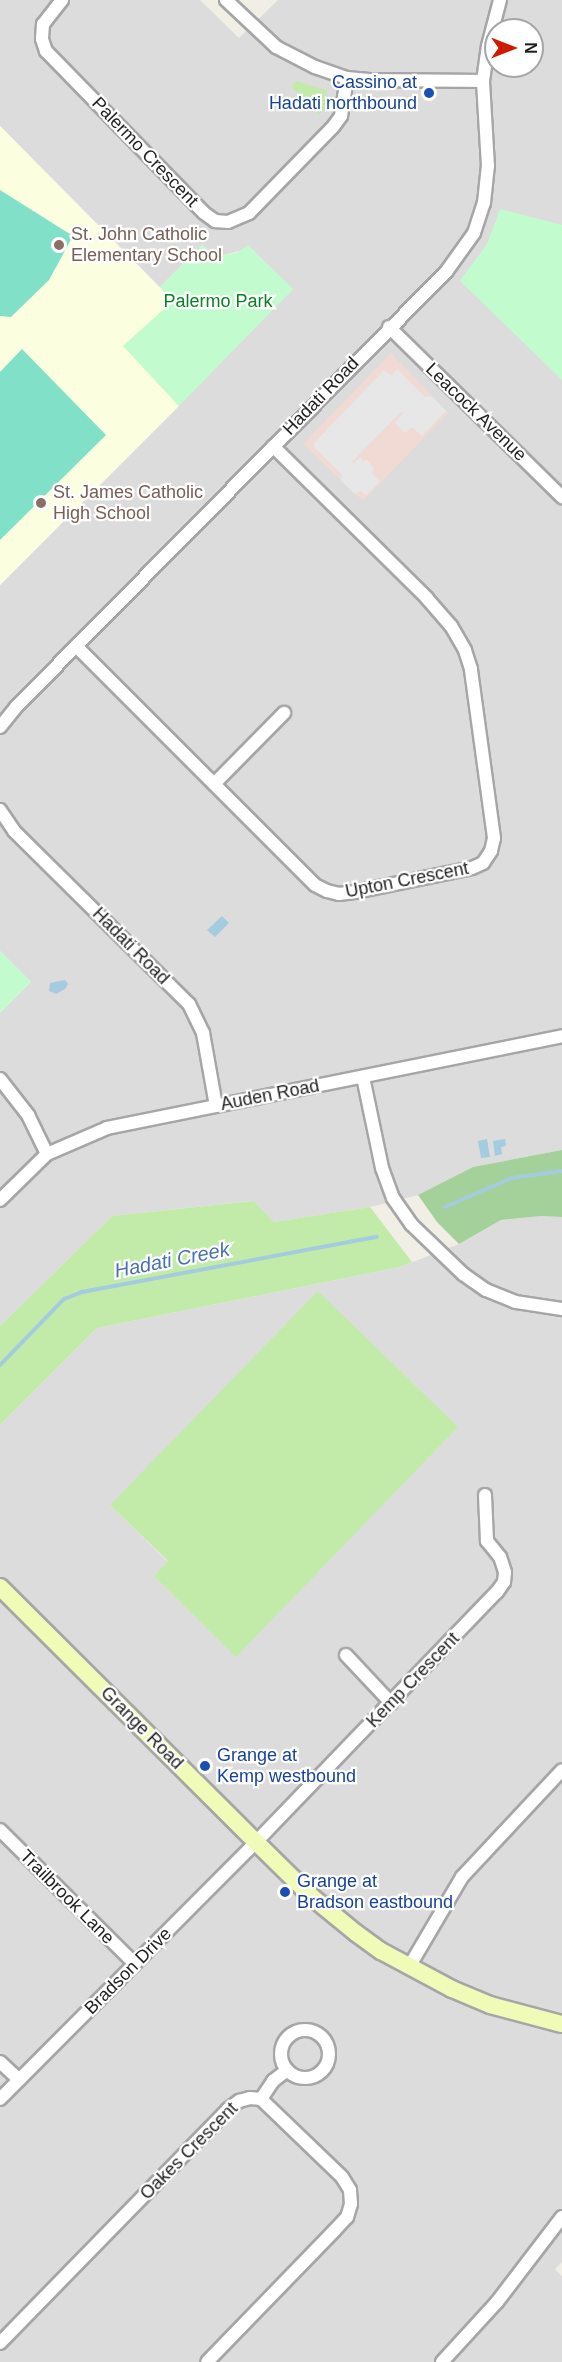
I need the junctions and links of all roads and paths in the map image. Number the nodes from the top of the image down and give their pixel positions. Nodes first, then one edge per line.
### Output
1 (62, 0) edge
2 (226, 0) edge
3 (500, 0) edge
4 (346, 78) junction
5 (483, 81) junction
6 (389, 327) junction
7 (273, 446) junction
8 (562, 496) edge
9 (76, 646) junction
10 (284, 713) dead end
11 (0, 727) edge
12 (214, 784) junction
13 (0, 810) edge
14 (562, 1036) edge
15 (363, 1077) junction
16 (0, 1079) edge
17 (216, 1106) junction
18 (47, 1154) junction
19 (0, 1200) edge
20 (562, 1309) edge
21 (485, 1495) dead end
22 (0, 1587) edge
23 (346, 1655) dead end
24 (391, 1703) junction
25 (562, 1770) edge
26 (0, 1830) edge
27 (256, 1842) junction
28 (135, 1964) junction
29 (409, 1967) junction
30 (562, 2024) edge
31 (0, 2062) edge
32 (287, 2070) junction
33 (19, 2080) junction
34 (0, 2099) edge
35 (261, 2099) junction
36 (562, 2217) edge
37 (0, 2343) edge
38 (207, 2362) edge
39 (442, 2362) edge

1 - 4 street, Palermo Crescent
2 - 4 street
3 - 5 street, Hadati Road
4 - 5 street
5 - 6 street, Hadati Road
6 - 7 street, Hadati Road
6 - 8 street, Leacock Avenue
7 - 9 street, Hadati Road
7 - 12 street, Upton Crescent
9 - 11 street, Hadati Road
9 - 12 street, Upton Crescent
10 - 12 street
13 - 17 street, Hadati Road
14 - 15 street, Auden Road
15 - 17 street, Auden Road
15 - 20 street
16 - 18 street
17 - 18 street, Auden Road
18 - 19 street, Auden Road
21 - 24 street, Kemp Crescent
22 - 27 main road, Grange Road
23 - 24 street
24 - 27 street, Kemp Crescent
25 - 29 street
26 - 28 street, Trailbrook Lane
27 - 28 street, Bradson Drive
27 - 29 main road, Grange Road
28 - 33 street, Bradson Drive
29 - 30 main road, Grange Road
31 - 33 street
32 - 32 street
32 - 35 street
33 - 34 street, Bradson Drive
35 - 37 street, Oakes Crescent
35 - 38 street, Oakes Crescent
36 - 39 street

